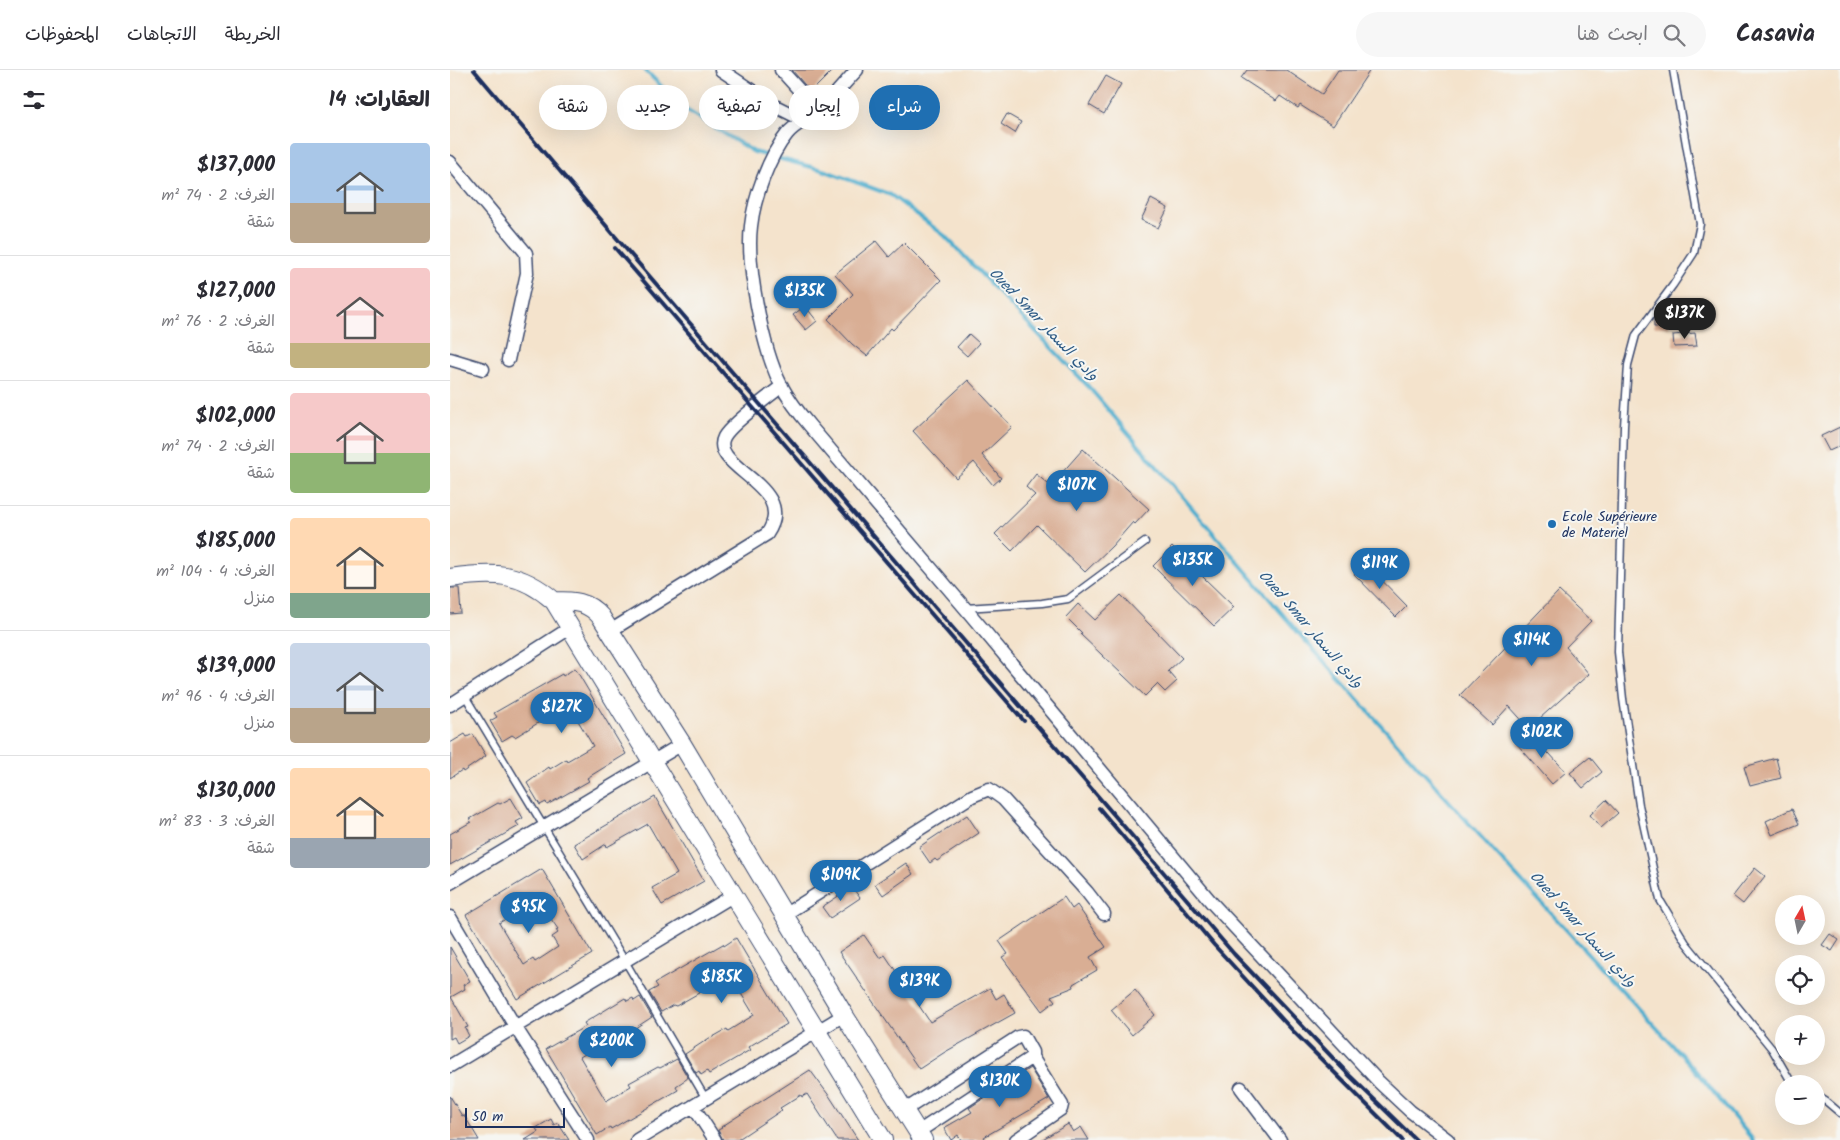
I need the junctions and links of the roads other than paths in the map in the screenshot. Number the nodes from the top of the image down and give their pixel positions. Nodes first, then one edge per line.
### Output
1 (721, 70) edge
2 (781, 70) edge
3 (857, 70) edge
4 (1674, 70) edge
5 (795, 85) edge
6 (843, 85) edge
7 (789, 113) edge
8 (792, 130) edge
9 (450, 162) edge
10 (450, 359) edge
11 (508, 360) dead end
12 (483, 369) dead end
13 (782, 386) junction
14 (1145, 542) dead end
15 (450, 578) edge
16 (554, 601) junction
17 (965, 608) junction
18 (570, 628) junction
19 (610, 631) junction
20 (465, 696) junction
21 (450, 706) edge
22 (682, 744) junction
23 (652, 762) junction
24 (543, 827) junction
25 (450, 883) edge
26 (734, 895) junction
27 (1104, 914) dead end
28 (784, 915) junction
29 (450, 917) edge
30 (625, 961) junction
31 (844, 1015) junction
32 (516, 1028) junction
33 (817, 1032) junction
34 (1032, 1057) junction
35 (450, 1066) edge
36 (1787, 1075) edge
37 (1241, 1088) dead end
38 (706, 1099) junction
39 (1825, 1101) edge
40 (693, 1106) junction
41 (905, 1110) junction
42 (1840, 1113) edge
43 (921, 1136) edge
44 (588, 1140) edge
45 (637, 1140) edge
46 (715, 1140) edge
47 (882, 1140) edge
48 (1016, 1140) edge
49 (1280, 1140) edge
50 (1448, 1140) edge

1 - 7 street
2 - 5 street
3 - 6 street
4 - 36 lane
8 - 13 street
9 - 11 street
10 - 12 street
13 - 17 street
13 - 19 street
14 - 17 lane
15 - 16 street
16 - 18 street
16 - 19 street
17 - 50 street
18 - 20 street
18 - 23 street
19 - 22 street
20 - 21 street
20 - 24 lane
22 - 23 street
22 - 28 street
23 - 24 street
23 - 26 street
24 - 25 street
24 - 30 lane
26 - 30 street
26 - 33 street
27 - 28 street
28 - 31 street
29 - 32 street
30 - 32 street
30 - 38 lane
31 - 33 street
31 - 41 street
32 - 35 street
32 - 44 street
33 - 38 street
33 - 47 street
34 - 41 street
34 - 43 street
34 - 48 street
37 - 49 street
38 - 40 street
39 - 42 lane
40 - 45 street
40 - 46 street
41 - 43 street

